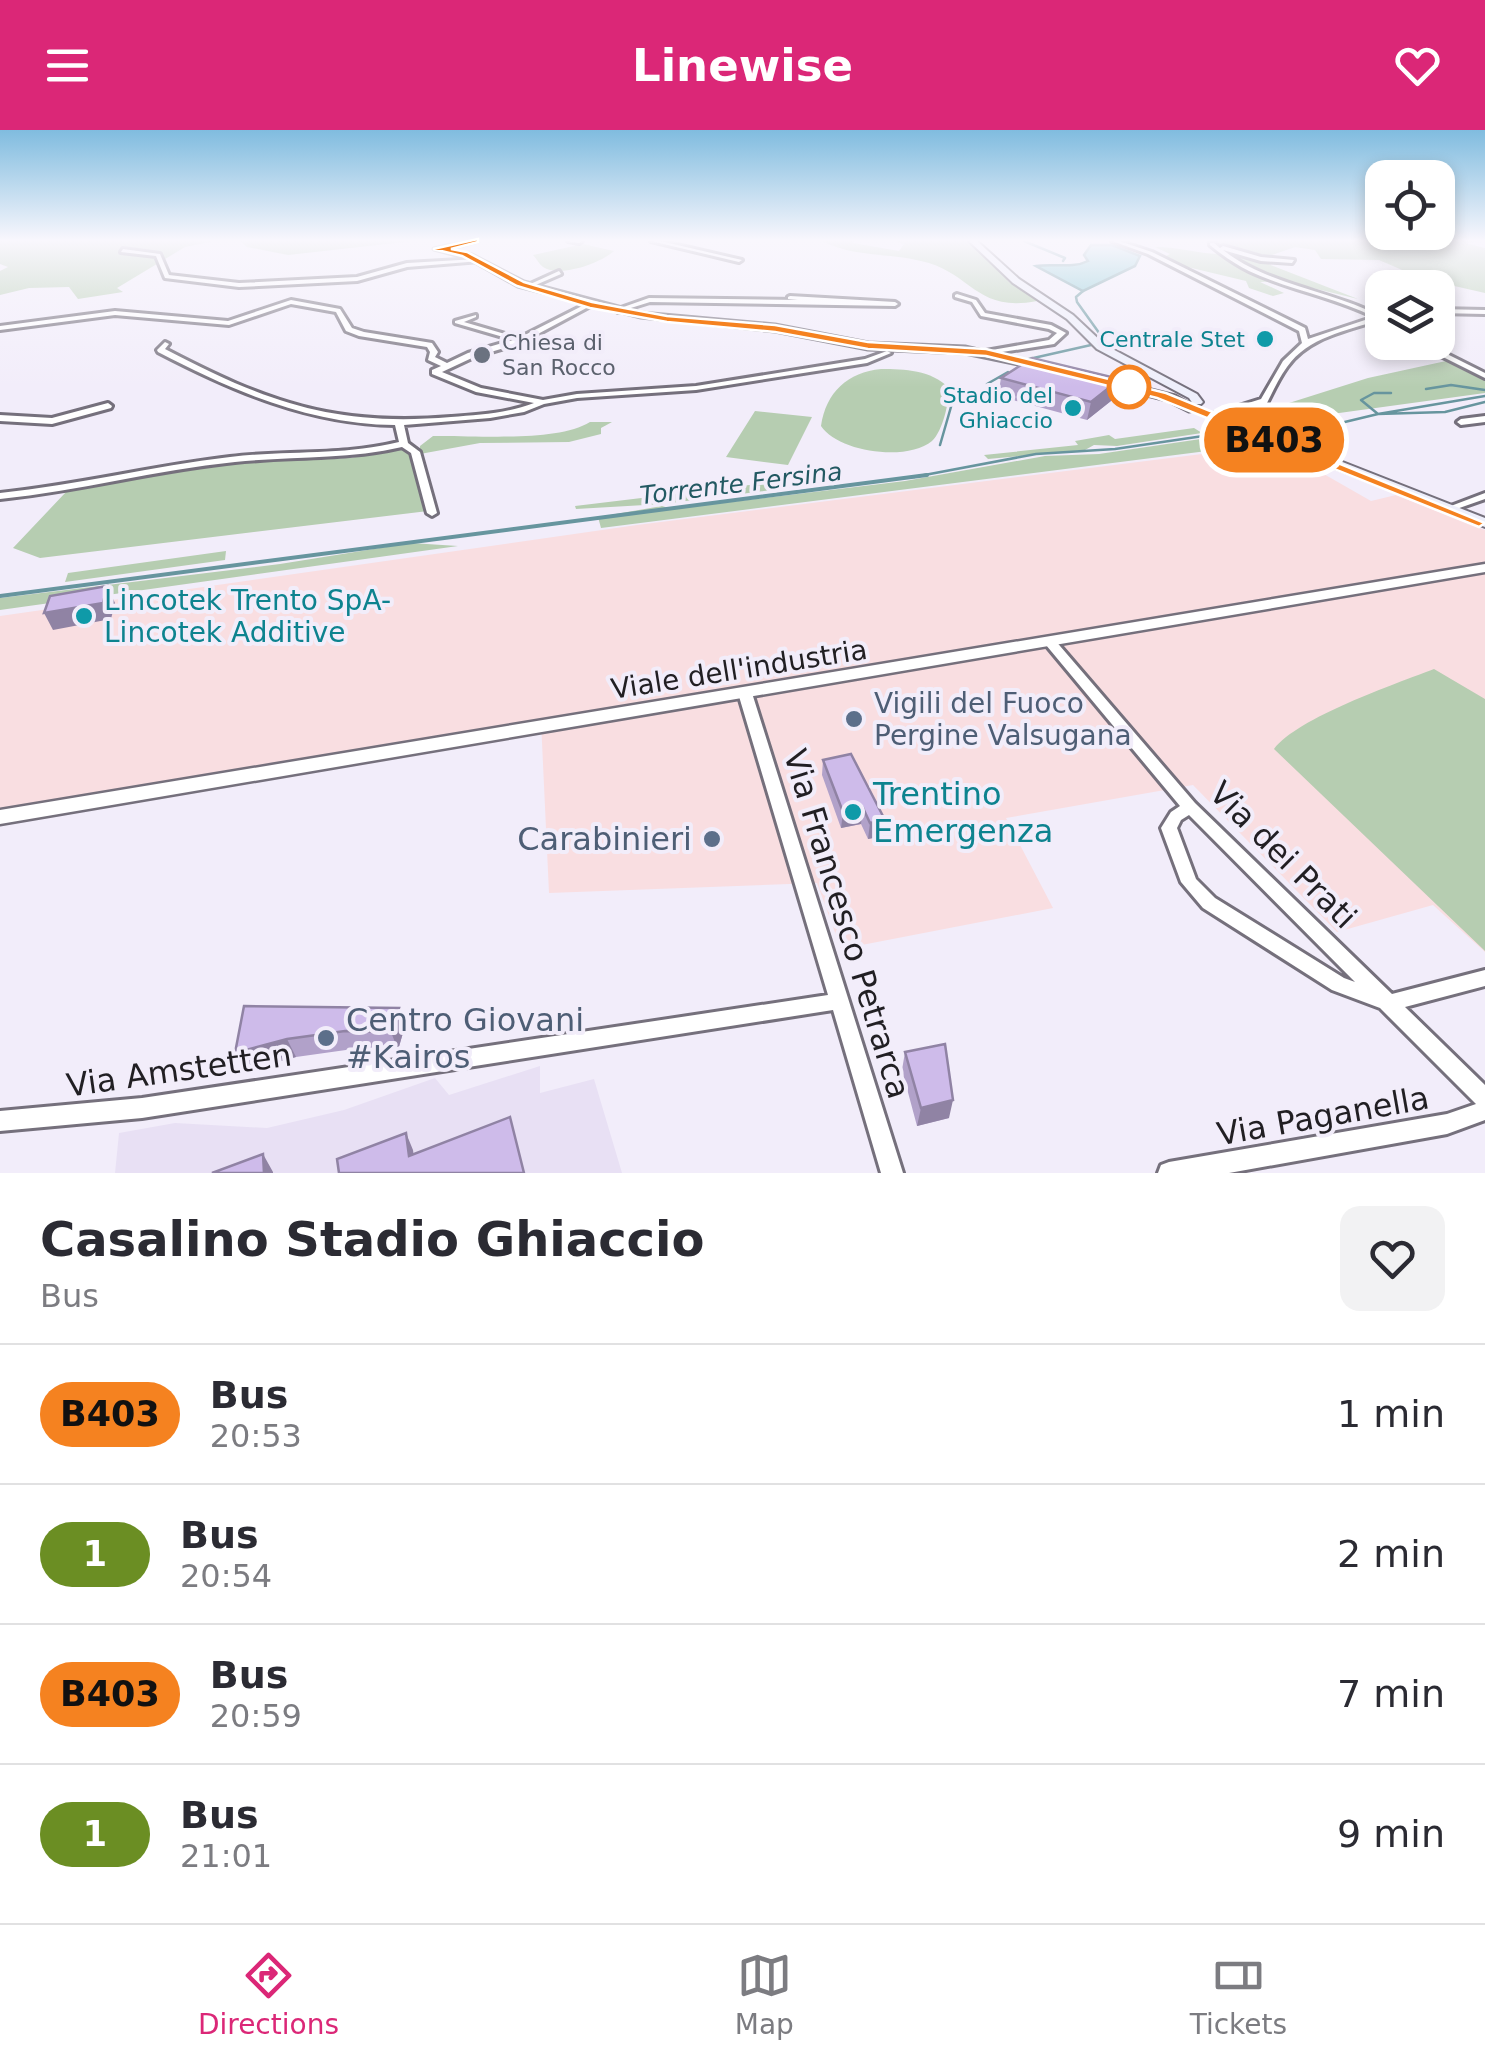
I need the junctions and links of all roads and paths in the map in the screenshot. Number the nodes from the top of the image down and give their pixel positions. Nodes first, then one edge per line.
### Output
1 (293, 290) edge
2 (541, 290) edge
3 (1029, 290) edge
4 (1222, 290) edge
5 (1312, 290) edge
6 (957, 296) dead end
7 (790, 298) dead end
8 (291, 302) junction
9 (590, 304) junction
10 (1365, 309) edge
11 (618, 310) junction
12 (1455, 310) edge
13 (1485, 312) edge
14 (474, 316) dead end
15 (1365, 323) edge
16 (0, 328) edge
17 (520, 340) junction
18 (1305, 342) junction
19 (165, 344) dead end
20 (889, 351) junction
21 (986, 353) junction
22 (1453, 360) edge
23 (446, 366) junction
24 (1057, 370) edge
25 (1485, 376) edge
26 (1088, 377) edge
27 (1180, 396) junction
28 (544, 402) junction
29 (108, 406) dead end
30 (1225, 411) junction
31 (0, 418) edge
32 (1485, 419) edge
33 (1461, 422) dead end
34 (399, 424) junction
35 (404, 444) junction
36 (0, 496) edge
37 (1485, 496) edge
38 (1448, 509) junction
39 (432, 513) dead end
40 (1485, 523) edge
41 (1485, 568) edge
42 (1050, 642) junction
43 (744, 693) junction
44 (1190, 806) junction
45 (0, 817) edge
46 (1485, 978) edge
47 (840, 1001) junction
48 (1390, 1003) junction
49 (1485, 1099) edge
50 (1485, 1110) edge
51 (0, 1121) edge
52 (892, 1173) edge
53 (1169, 1173) edge

1 - 8 street
2 - 9 street
3 - 27 main road
4 - 18 street
5 - 10 street
6 - 21 street
7 - 11 street
8 - 16 street
8 - 23 street
9 - 11 street
9 - 17 street
11 - 20 street
12 - 13 street
14 - 17 street
15 - 18 street
17 - 23 street
18 - 30 street
19 - 34 street
20 - 21 street
20 - 28 street
21 - 24 street
22 - 25 street
23 - 28 street
26 - 27 street
27 - 30 main road
27 - 30 main road
28 - 34 street
29 - 31 street
30 - 38 main road
32 - 33 street
34 - 35 street
35 - 36 street
35 - 39 street
37 - 38 street
38 - 40 main road
41 - 42 street, Viale dell'industria
42 - 43 street, Viale dell'industria
42 - 44 street, Via dei Prati
43 - 45 street, Viale dell'industria
43 - 47 street, Via Francesco Petrarca
44 - 48 street, Via dei Prati
44 - 48 street
46 - 48 street
47 - 51 street, Via Amstetten
47 - 52 street, Via Francesco Petrarca
48 - 49 street, Via dei Prati
50 - 53 street, Via Paganella

